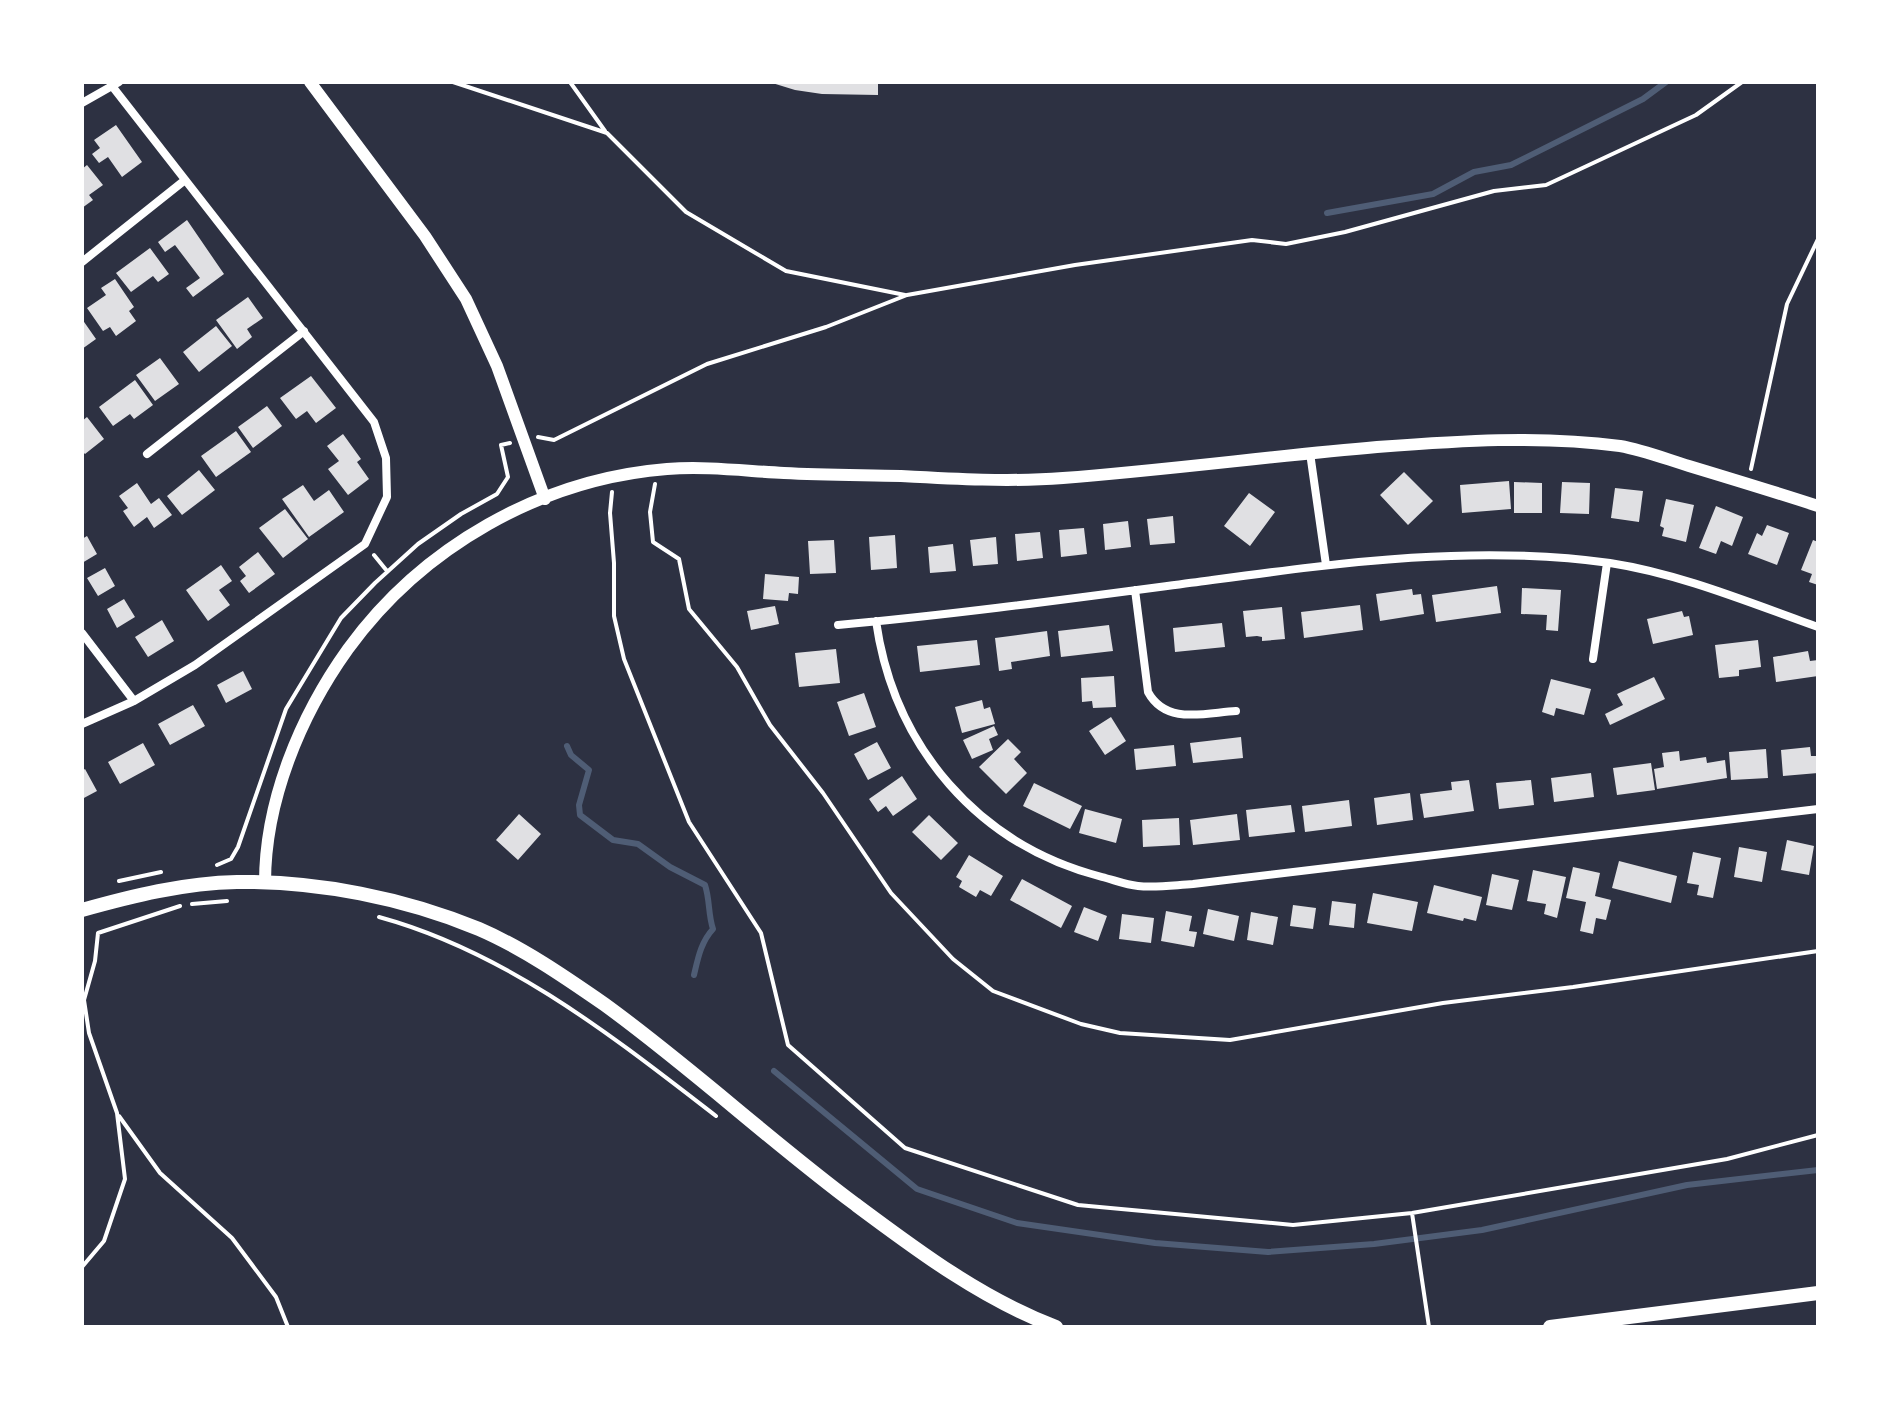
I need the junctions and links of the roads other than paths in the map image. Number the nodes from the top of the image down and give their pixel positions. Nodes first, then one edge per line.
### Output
1 (310, 82) edge
2 (116, 84) edge
3 (82, 103) edge
4 (185, 180) junction
5 (82, 262) edge
6 (304, 331) junction
7 (1310, 453) junction
8 (147, 454) dead end
9 (545, 499) junction
10 (1818, 506) edge
11 (1607, 563) junction
12 (1326, 565) junction
13 (1135, 590) junction
14 (876, 621) junction
15 (838, 625) dead end
16 (1818, 627) edge
17 (82, 633) edge
18 (1593, 659) dead end
19 (134, 701) junction
20 (1236, 711) dead end
21 (82, 724) edge
22 (1818, 809) edge
23 (265, 883) junction
24 (82, 910) edge
25 (1818, 1293) edge
26 (1056, 1327) edge
27 (1550, 1327) edge

1 - 9 street
2 - 3 street
2 - 4 street
4 - 5 street
4 - 6 street
6 - 8 street
6 - 19 street
7 - 9 street
7 - 10 street
7 - 12 street
9 - 23 street
11 - 12 street
11 - 16 street
11 - 18 street
12 - 13 street
13 - 14 street
13 - 20 street
14 - 15 street
14 - 22 street
17 - 19 street
19 - 21 street
23 - 24 main road
23 - 26 main road
25 - 27 main road

